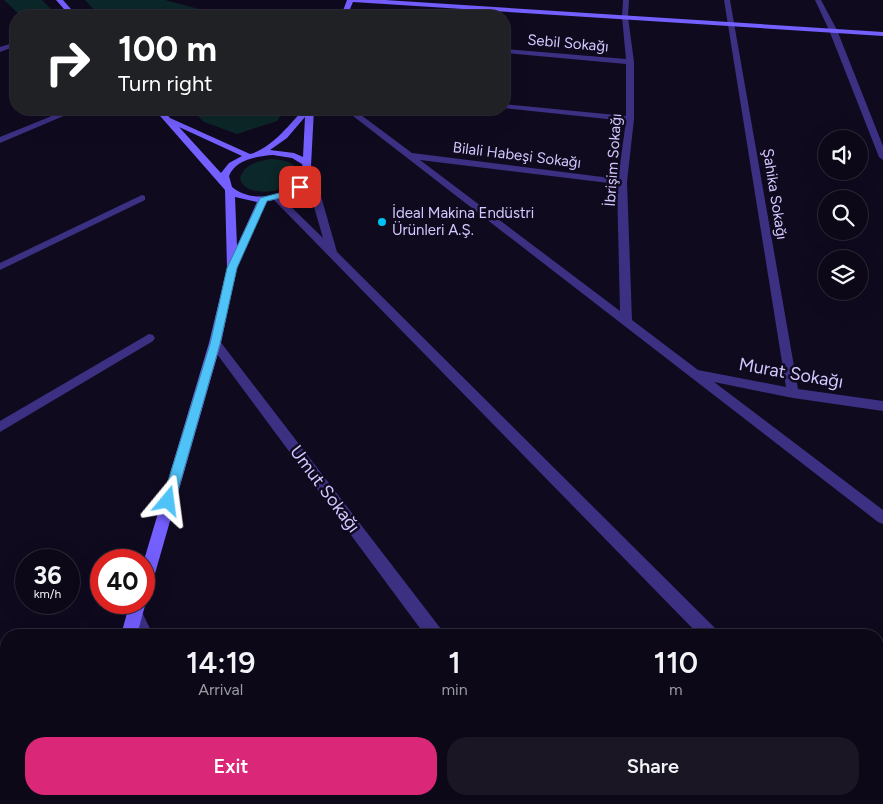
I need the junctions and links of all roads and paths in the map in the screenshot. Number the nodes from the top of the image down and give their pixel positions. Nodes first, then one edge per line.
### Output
1 (59, 0) edge
2 (352, 0) edge
3 (626, 0) edge
4 (727, 0) edge
5 (818, 0) edge
6 (68, 10) edge
7 (625, 17) junction
8 (731, 24) junction
9 (833, 30) junction
10 (883, 34) edge
11 (510, 52) edge
12 (630, 62) junction
13 (510, 107) edge
14 (61, 115) edge
15 (303, 115) edge
16 (309, 115) edge
17 (356, 115) edge
18 (164, 117) joint
19 (630, 119) junction
20 (0, 140) edge
21 (261, 152) junction
22 (248, 156) junction
23 (410, 156) junction
24 (883, 157) edge
25 (308, 169) junction
26 (622, 182) junction
27 (227, 187) junction
28 (142, 198) dead end
29 (277, 198) junction
30 (263, 200) junction
31 (332, 256) junction
32 (0, 267) edge
33 (232, 268) junction
34 (626, 322) junction
35 (149, 338) dead end
36 (215, 344) junction
37 (693, 373) junction
38 (793, 393) junction
39 (883, 406) edge
40 (0, 427) edge
41 (883, 518) edge
42 (154, 549) edge
43 (135, 614) edge
44 (139, 614) edge
45 (131, 629) edge
46 (143, 629) edge
47 (430, 629) edge
48 (704, 629) edge

1 - 6 main road
2 - 7 main road
3 - 7 street, İbrişim Sokağı
4 - 8 street, Şahika Sokağı
5 - 9 street
7 - 8 main road
7 - 12 street, İbrişim Sokağı
8 - 9 main road
8 - 38 street, Şahika Sokağı
9 - 10 main road
9 - 24 street
11 - 12 street, Sebil Sokağı
12 - 19 street, İbrişim Sokağı
13 - 19 street
14 - 20 street
15 - 21 main road
16 - 25 main road
17 - 23 street
18 - 22 main road
18 - 27 main road
19 - 26 street, İbrişim Sokağı
21 - 22 main road
21 - 25 main road
22 - 27 main road
23 - 26 street, Bilali Habeşi Sokağı
23 - 34 street
25 - 29 main road
25 - 31 street
26 - 34 street, İbrişim Sokağı
27 - 30 main road
27 - 33 main road
28 - 32 street
29 - 30 main road
29 - 31 street
30 - 33 main road
31 - 48 street
33 - 36 main road
34 - 37 street
35 - 40 street
36 - 42 main road
36 - 47 street, Umut Sokağı
37 - 38 street, Murat Sokağı
37 - 41 street
38 - 39 street, Murat Sokağı
43 - 45 main road
44 - 46 street

